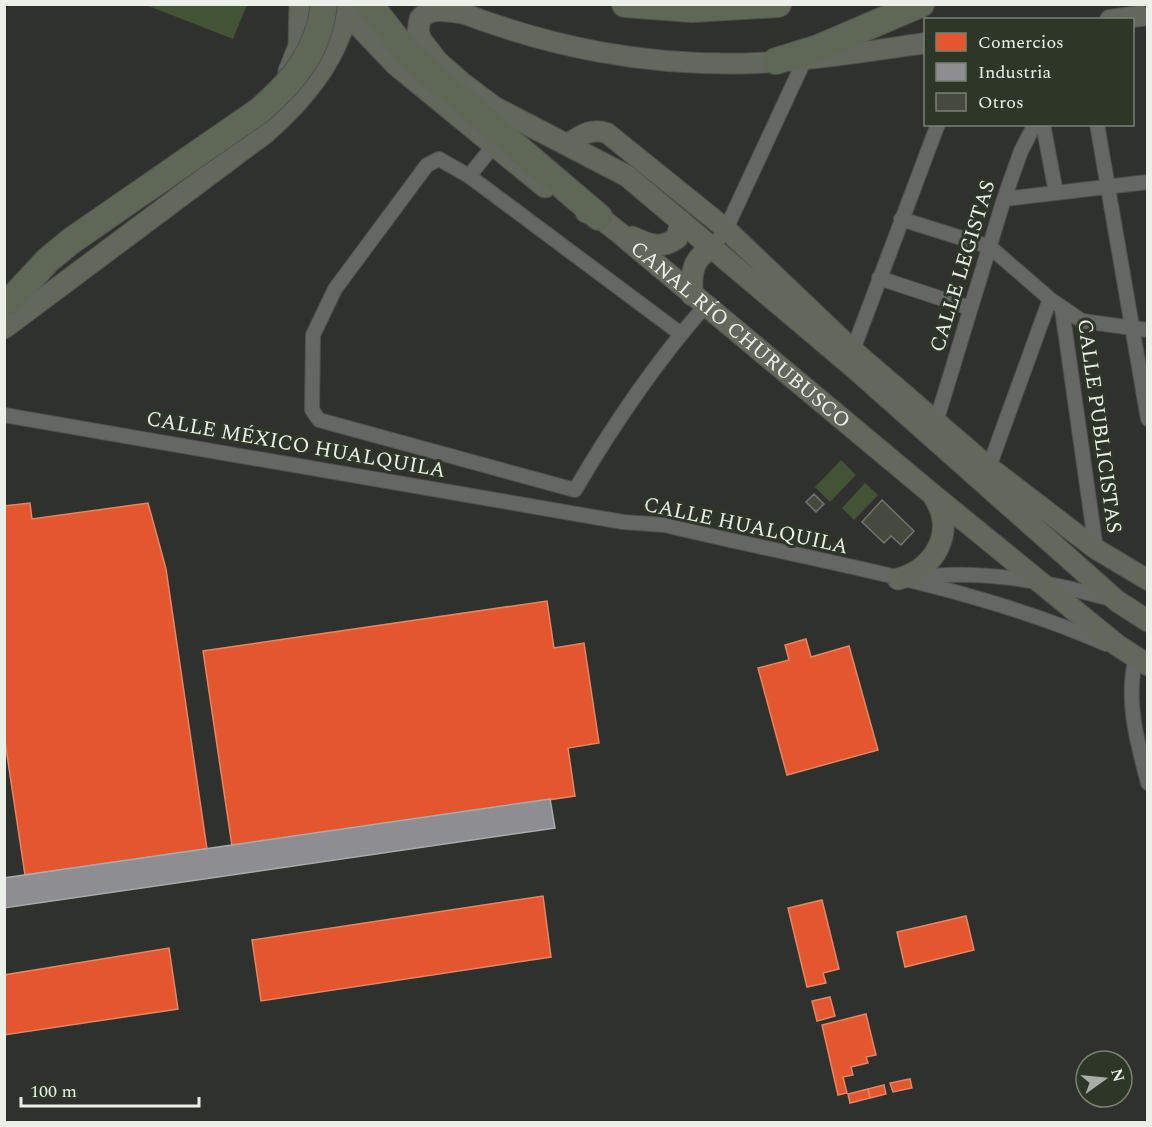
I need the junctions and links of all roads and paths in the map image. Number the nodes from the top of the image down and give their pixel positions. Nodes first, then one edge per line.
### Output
1 (300, 4) edge
2 (441, 4) edge
3 (625, 4) edge
4 (778, 4) edge
5 (921, 4) edge
6 (346, 6) edge
7 (463, 13) junction
8 (1148, 15) edge
9 (1125, 18) edge
10 (924, 43) edge
11 (805, 59) junction
12 (776, 61) junction
13 (937, 126) edge
14 (1034, 126) edge
15 (1043, 126) edge
16 (1097, 126) edge
17 (265, 133) junction
18 (498, 139) junction
19 (567, 144) junction
20 (469, 176) junction
21 (1148, 182) edge
22 (1108, 186) junction
23 (1056, 193) junction
24 (1004, 199) junction
25 (902, 219) junction
26 (681, 221) junction
27 (608, 224) junction
28 (726, 228) junction
29 (713, 247) junction
30 (990, 248) junction
31 (879, 278) junction
32 (60, 285) junction
33 (1050, 300) junction
34 (699, 301) junction
35 (7, 304) edge
36 (970, 308) junction
37 (1062, 309) junction
38 (4, 328) edge
39 (1131, 329) junction
40 (1148, 330) edge
41 (681, 334) junction
42 (853, 350) junction
43 (4, 415) edge
44 (1148, 419) edge
45 (936, 422) junction
46 (989, 467) junction
47 (575, 490) junction
48 (932, 494) junction
49 (580, 514) junction
50 (1096, 549) junction
51 (900, 580) junction
52 (1148, 580) edge
53 (1042, 583) junction
54 (1131, 604) edge
55 (1148, 621) edge
56 (1144, 657) edge
57 (1148, 783) edge

1 - 17 main road
2 - 7 street
3 - 4 highway
5 - 12 highway
6 - 17 main road
6 - 18 highway
6 - 35 highway, bridge
7 - 12 street
7 - 19 main road
8 - 9 street
10 - 11 street
11 - 12 street
11 - 28 street
13 - 25 street
14 - 24 street, CALLE LEGISTAS
15 - 23 street
16 - 22 street
17 - 32 main road
18 - 20 street
18 - 27 highway
19 - 26 main road
19 - 28 street
20 - 41 street
20 - 47 street
21 - 22 street
22 - 23 street
22 - 39 street
23 - 24 street
24 - 30 street, CALLE LEGISTAS
25 - 30 street
25 - 31 street
26 - 27 main road
26 - 29 main road
27 - 34 main road, CANAL RÍO CHURUBUSCO
28 - 29 street
28 - 42 street
29 - 34 main road
29 - 54 main road
30 - 33 street
30 - 36 street, CALLE LEGISTAS
31 - 36 street
31 - 42 street
32 - 35 main road
32 - 38 main road
33 - 37 street
33 - 46 street
34 - 41 street
34 - 48 main road, CANAL RÍO CHURUBUSCO
36 - 45 street, CALLE LEGISTAS
37 - 39 street
37 - 50 street, CALLE PUBLICISTAS
39 - 40 street
39 - 44 street
41 - 47 street
42 - 45 street
43 - 49 street, CALLE MÉXICO HUALQUILA
45 - 46 street
46 - 50 street
47 - 49 street
48 - 51 main road
48 - 53 main road, CANAL RÍO CHURUBUSCO
49 - 51 street, CALLE HUALQUILA
50 - 52 street
51 - 53 street, CALLE HUALQUILA
51 - 56 street, CALLE HUALQUILA
53 - 54 street, CALLE HUALQUILA
53 - 56 main road, CANAL RÍO CHURUBUSCO
54 - 55 main road
56 - 57 street

